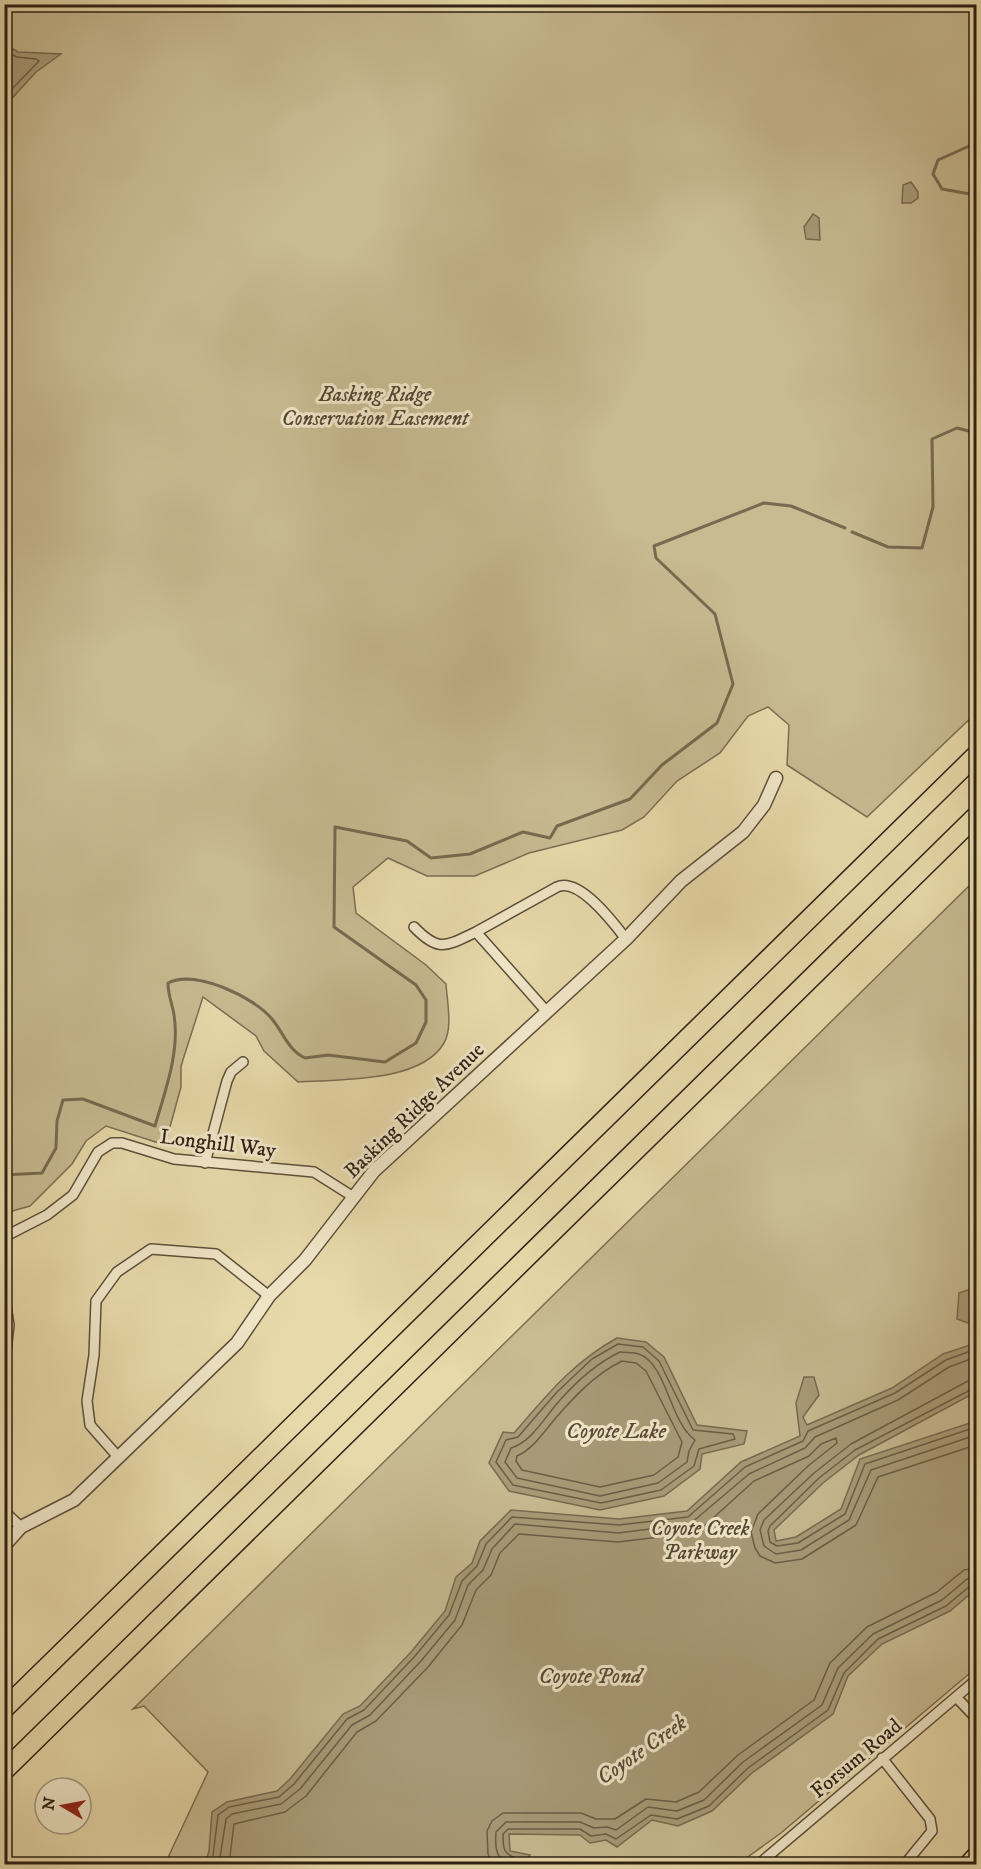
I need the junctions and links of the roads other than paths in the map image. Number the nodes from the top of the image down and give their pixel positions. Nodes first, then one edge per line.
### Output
1 (976, 755) edge
2 (776, 778) dead end
3 (976, 816) edge
4 (414, 927) dead end
5 (476, 932) junction
6 (626, 939) junction
7 (547, 1012) junction
8 (243, 1062) dead end
9 (205, 1163) junction
10 (352, 1196) junction
11 (4, 1237) edge
12 (4, 1294) edge
13 (269, 1296) junction
14 (4, 1368) edge
15 (119, 1458) junction
16 (4, 1511) edge
17 (21, 1527) junction
18 (4, 1546) edge
19 (976, 1680) edge
20 (956, 1698) junction
21 (4, 1709) edge
22 (976, 1718) edge
23 (882, 1758) junction
24 (4, 1771) edge
25 (976, 1854) edge
26 (759, 1864) edge
27 (905, 1864) edge
28 (967, 1864) edge

1 - 21 highway
2 - 6 street, Basking Ridge Avenue
3 - 24 highway
4 - 5 street
5 - 6 street
5 - 7 street
6 - 7 street, Basking Ridge Avenue
7 - 10 street, Basking Ridge Avenue
8 - 9 street
9 - 10 street, Longhill Way
9 - 11 street, Longhill Way
10 - 13 street, Basking Ridge Avenue
12 - 14 street
13 - 15 street, Basking Ridge Avenue
13 - 15 street
15 - 17 street, Basking Ridge Avenue
16 - 17 street
17 - 18 street, Basking Ridge Avenue
19 - 20 street, Forsum Road
20 - 22 street
20 - 23 street, Forsum Road
23 - 26 street, Forsum Road
23 - 27 street
25 - 28 main road

